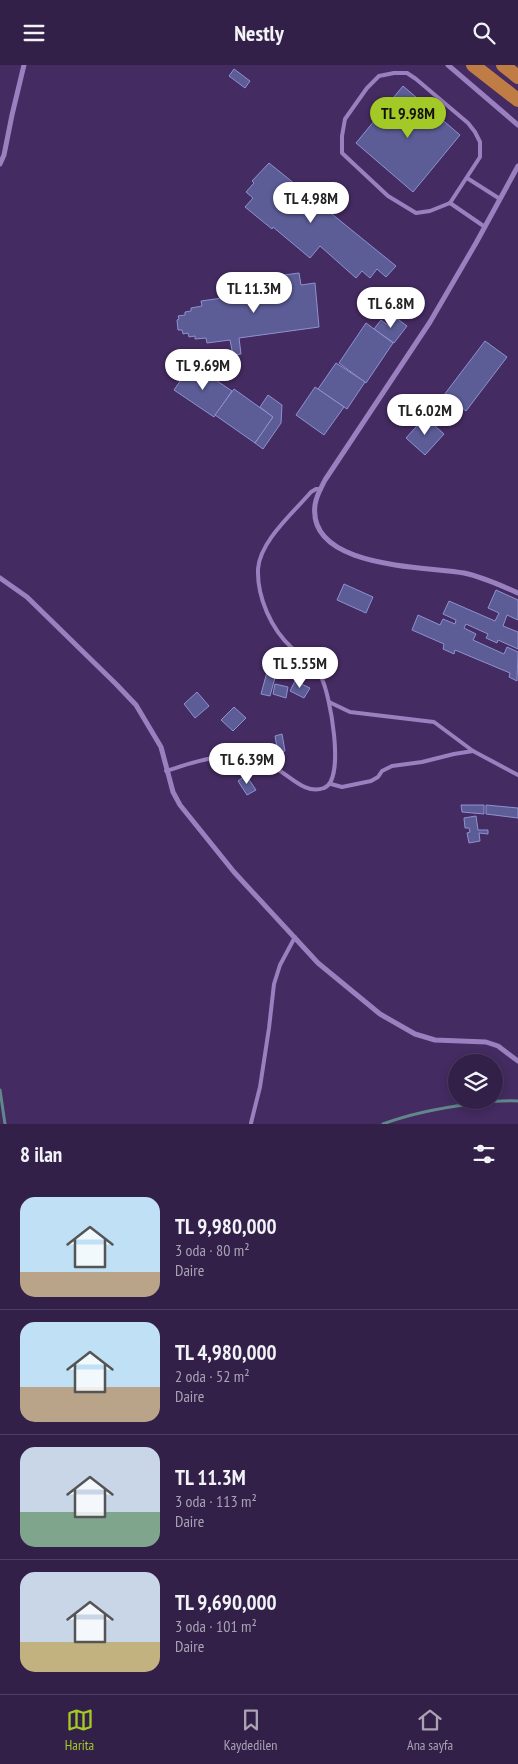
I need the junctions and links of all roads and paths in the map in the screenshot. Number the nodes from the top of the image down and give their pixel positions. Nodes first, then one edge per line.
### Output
1 (24, 65) edge
2 (448, 65) edge
3 (473, 65) edge
4 (502, 65) edge
5 (518, 77) edge
6 (518, 100) edge
7 (518, 125) edge
8 (0, 164) edge
9 (518, 166) edge
10 (467, 178) junction
11 (500, 199) junction
12 (450, 203) junction
13 (485, 227) junction
14 (321, 489) junction
15 (0, 578) edge
16 (518, 593) edge
17 (328, 702) junction
18 (473, 751) junction
19 (166, 771) junction
20 (518, 775) edge
21 (331, 784) junction
22 (295, 937) junction
23 (518, 1061) edge
24 (251, 1123) edge

1 - 8 street
2 - 7 street
3 - 6 highway
4 - 5 highway
9 - 11 street
10 - 11 lane
10 - 12 lane
10 - 12 lane
11 - 13 street
12 - 13 lane
13 - 14 street
14 - 16 street
14 - 17 lane
15 - 19 street
17 - 18 lane
17 - 21 lane
18 - 20 lane
18 - 21 lane
19 - 21 lane
19 - 22 street
22 - 23 street
22 - 24 lane

